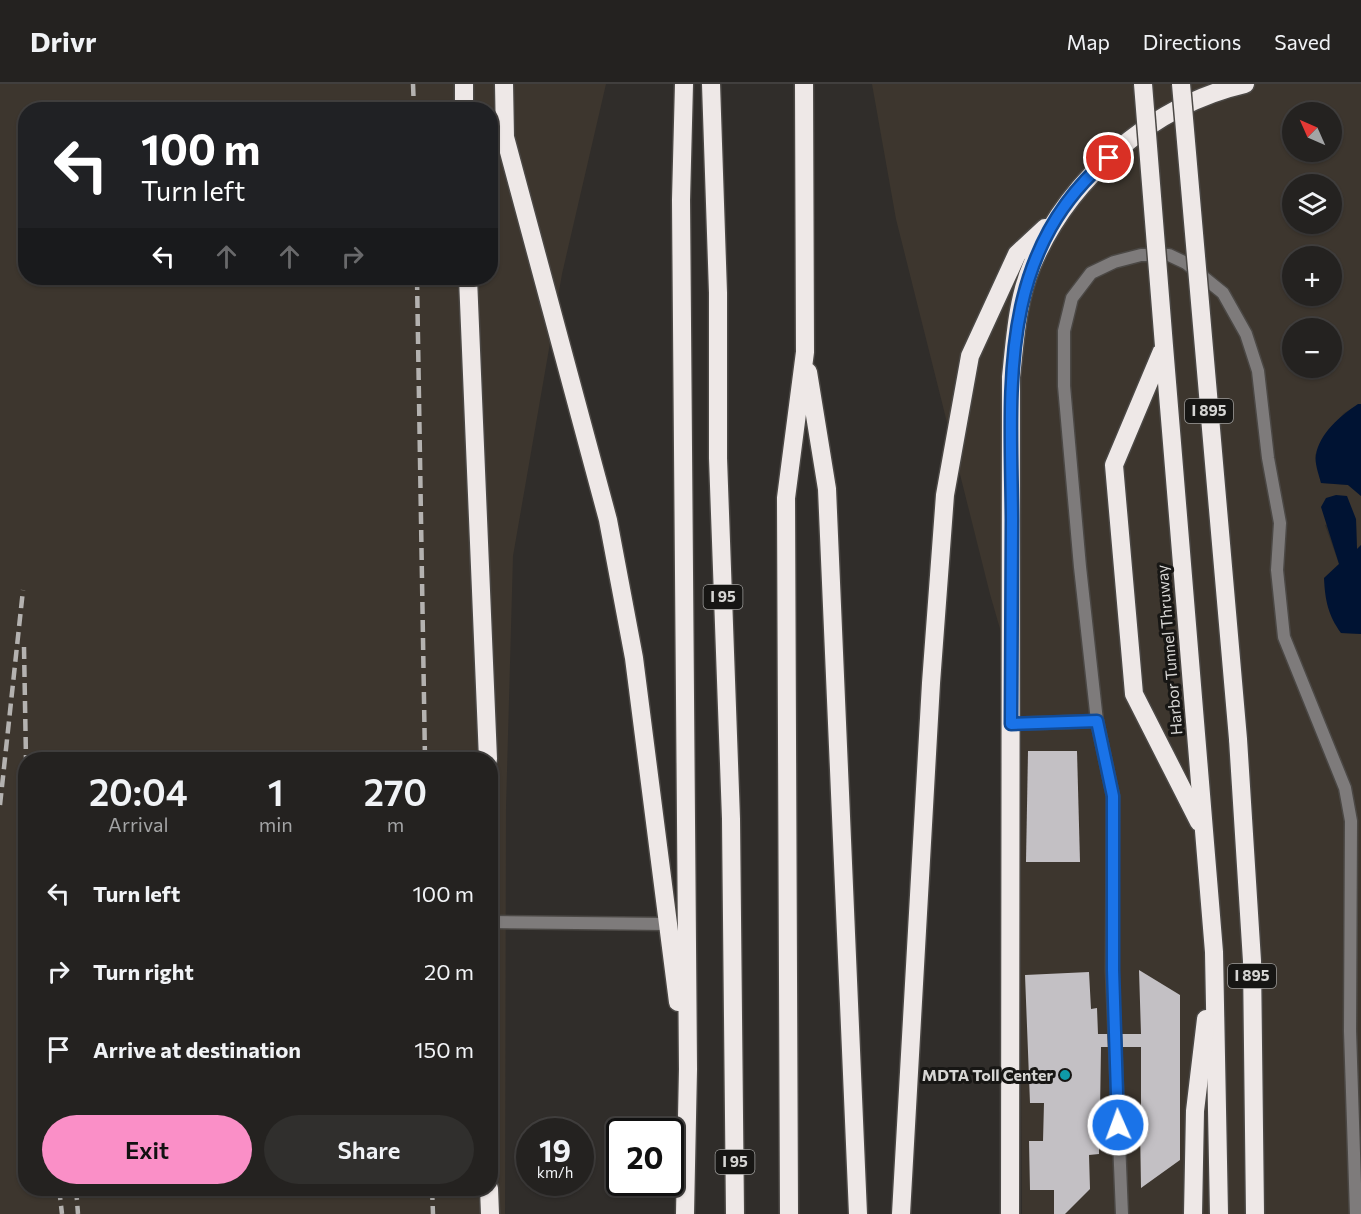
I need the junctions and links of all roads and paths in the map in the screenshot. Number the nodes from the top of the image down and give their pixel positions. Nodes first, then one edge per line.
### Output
1 (465, 84) edge
2 (504, 84) edge
3 (684, 84) edge
4 (711, 84) edge
5 (804, 84) edge
6 (1143, 84) edge
7 (1181, 84) edge
8 (1245, 84) edge
9 (464, 102) edge
10 (1058, 217) junction
11 (468, 285) edge
12 (1164, 346) junction
13 (805, 352) junction
14 (1097, 721) junction
15 (1011, 724) junction
16 (488, 752) edge
17 (1204, 832) junction
18 (498, 922) edge
19 (667, 924) junction
20 (1356, 945) edge
21 (1214, 952) junction
22 (688, 1069) junction
23 (1357, 1132) edge
24 (489, 1196) edge
25 (490, 1214) edge
26 (685, 1214) edge
27 (735, 1214) edge
28 (789, 1214) edge
29 (858, 1214) edge
30 (901, 1214) edge
31 (1010, 1214) edge
32 (1122, 1214) edge
33 (1193, 1214) edge
34 (1219, 1214) edge
35 (1255, 1214) edge
36 (1356, 1214) edge

1 - 9 highway
2 - 19 highway
3 - 22 highway, I 95
4 - 27 highway, I 95
5 - 13 highway
6 - 12 highway, Harbor Tunnel Thruway / I 895, bridge
7 - 35 highway, I 895, bridge
8 - 10 highway, bridge
10 - 15 highway
10 - 30 highway
11 - 16 highway
12 - 17 highway, Harbor Tunnel Thruway / I 895
12 - 17 highway
13 - 28 highway
13 - 29 highway
14 - 15 lane
14 - 20 lane
14 - 32 lane
15 - 31 highway
17 - 21 highway, Harbor Tunnel Thruway / I 895
18 - 19 lane
19 - 22 highway
20 - 23 lane
21 - 33 highway
21 - 34 highway, Harbor Tunnel Thruway / I 895
22 - 26 highway, I 95
23 - 36 lane
24 - 25 highway

